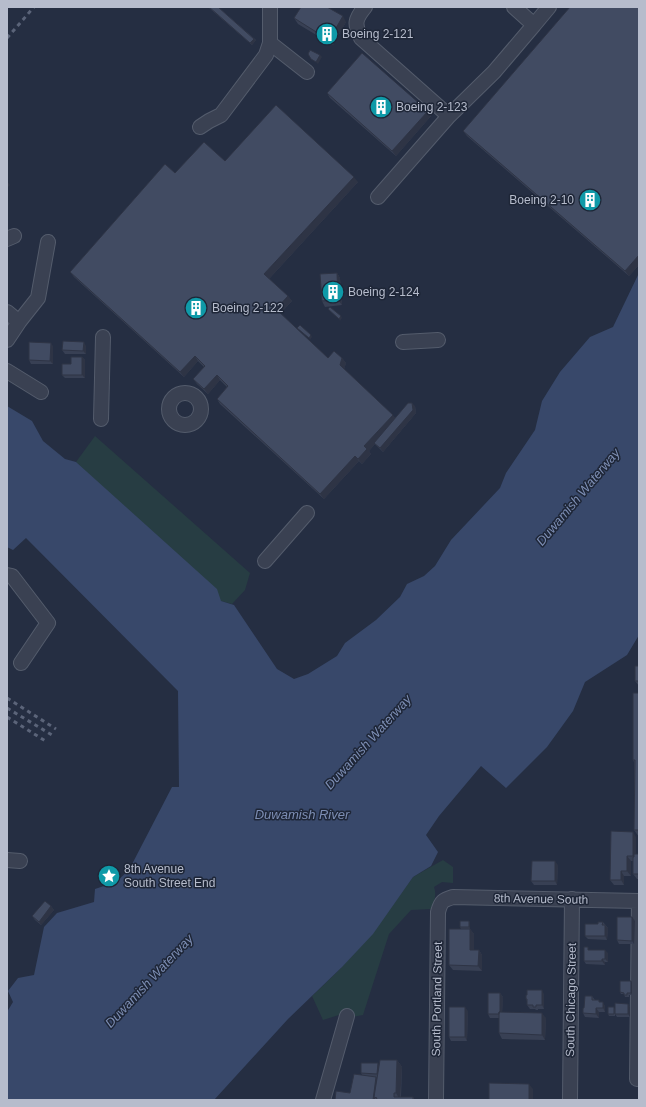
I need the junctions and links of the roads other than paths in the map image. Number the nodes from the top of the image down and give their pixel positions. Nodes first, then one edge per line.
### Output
1 (270, 7) edge
2 (366, 7) edge
3 (514, 7) edge
4 (549, 7) edge
5 (534, 25) junction
6 (270, 43) junction
7 (307, 72) dead end
8 (449, 116) junction
9 (200, 127) dead end
10 (378, 197) dead end
11 (48, 242) dead end
12 (7, 312) edge
13 (20, 322) junction
14 (103, 337) dead end
15 (7, 340) edge
16 (438, 340) dead end
17 (403, 342) dead end
18 (7, 371) edge
19 (41, 392) dead end
20 (101, 419) dead end
21 (307, 513) dead end
22 (265, 561) dead end
23 (7, 574) edge
24 (21, 663) dead end
25 (572, 899) junction
26 (443, 900) joint
27 (639, 901) edge
28 (347, 1016) dead end
29 (637, 1079) dead end
30 (323, 1100) edge
31 (436, 1100) edge
32 (570, 1100) edge

1 - 6 street
2 - 8 street
3 - 5 street
4 - 5 street
5 - 8 street
6 - 7 street
6 - 9 street
8 - 10 street
11 - 13 street
12 - 13 street
13 - 15 street
14 - 20 street
16 - 17 street
18 - 19 street
21 - 22 street
23 - 24 street
25 - 26 street, 8th Avenue South
25 - 27 street, 8th Avenue South
25 - 32 street, South Chicago Street
26 - 31 street, South Portland Street
27 - 29 street
28 - 30 street

